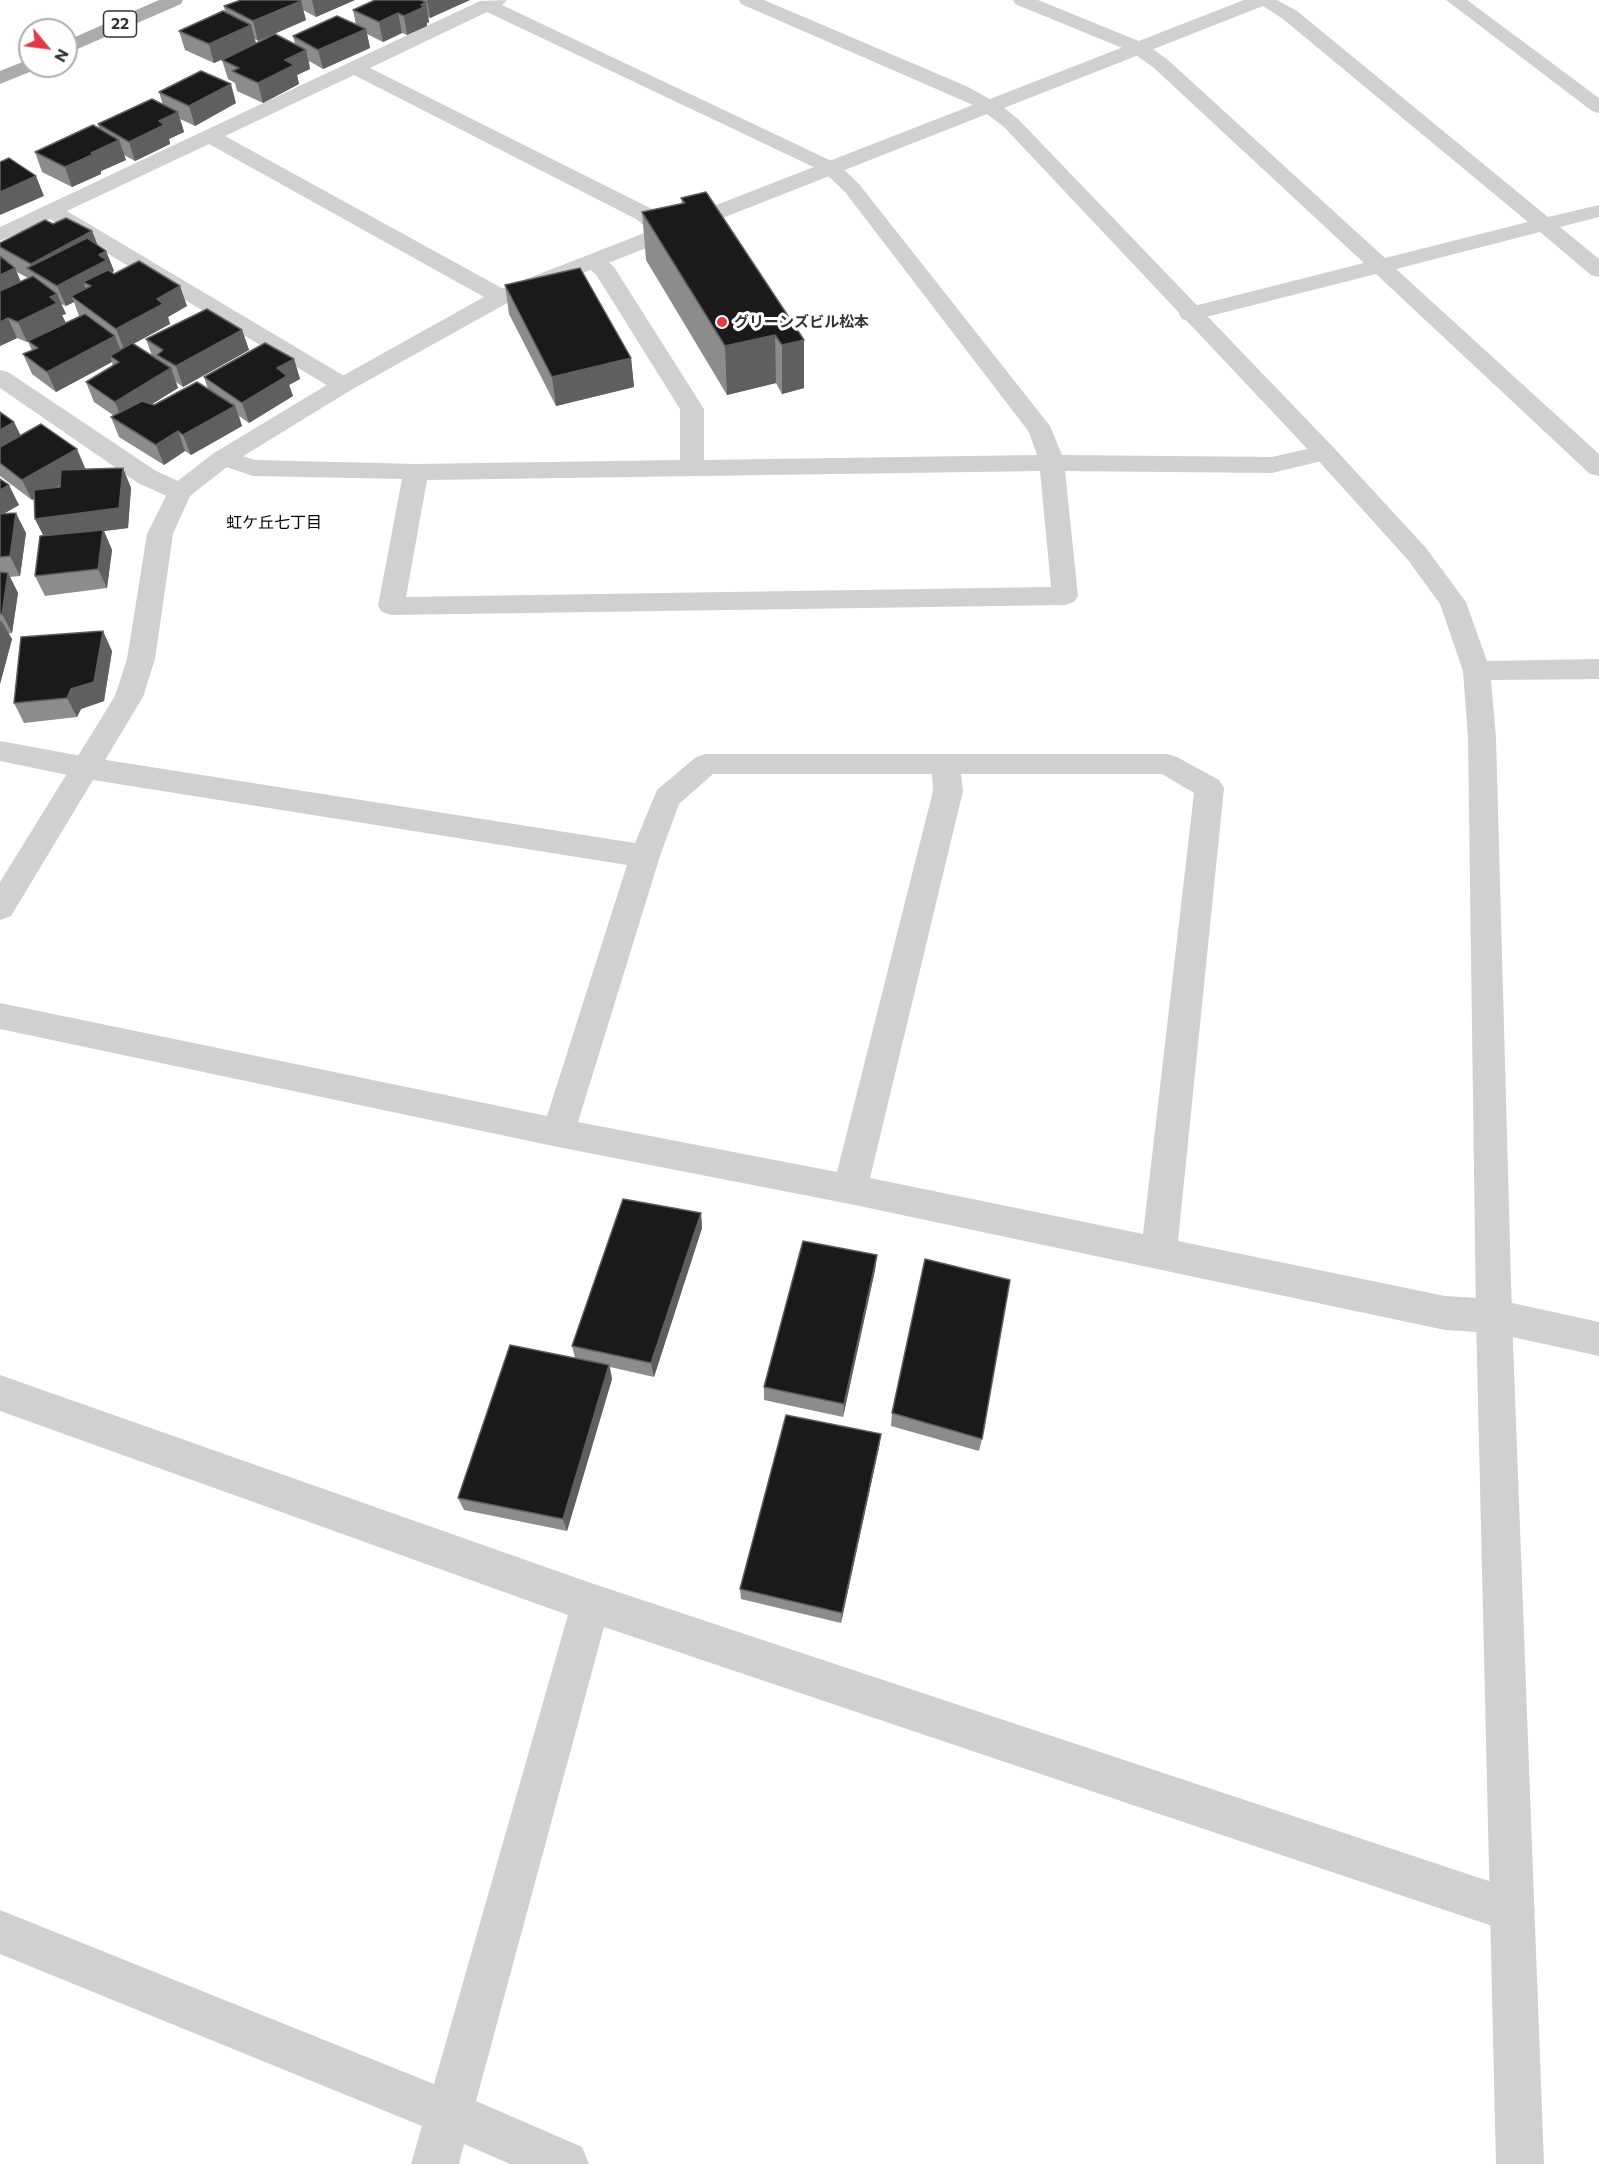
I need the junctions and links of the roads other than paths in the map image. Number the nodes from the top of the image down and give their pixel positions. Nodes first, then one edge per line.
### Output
1 (174, 0) edge
2 (748, 0) edge
3 (1022, 0) edge
4 (1262, 0) edge
5 (1455, 0) edge
6 (492, 3) edge
7 (78, 43) edge
8 (1138, 48) junction
9 (355, 68) junction
10 (18, 70) edge
11 (0, 78) edge
12 (989, 106) junction
13 (1599, 107) edge
14 (210, 136) junction
15 (831, 168) junction
16 (51, 211) junction
17 (1599, 211) edge
18 (1544, 224) junction
19 (666, 232) junction
20 (0, 235) edge
21 (593, 261) junction
22 (1378, 265) junction
23 (1599, 270) edge
24 (501, 297) junction
25 (1190, 314) junction
26 (0, 377) edge
27 (343, 385) junction
28 (1325, 453) junction
29 (223, 458) junction
30 (1052, 463) junction
31 (692, 467) junction
32 (1599, 468) edge
33 (416, 472) junction
34 (180, 492) junction
35 (1599, 669) edge
36 (1477, 671) junction
37 (0, 751) edge
38 (946, 766) junction
39 (87, 768) junction
40 (645, 856) junction
41 (0, 908) edge
42 (0, 1016) edge
43 (558, 1133) junction
44 (850, 1189) junction
45 (1159, 1252) junction
46 (1494, 1316) junction
47 (1599, 1339) edge
48 (0, 1393) edge
49 (591, 1603) junction
50 (1513, 1911) junction
51 (0, 1932) edge
52 (449, 2114) junction
53 (435, 2164) edge
54 (565, 2164) edge
55 (1520, 2164) edge

1 - 7 main road, 22
2 - 12 street
3 - 8 street
4 - 8 street
4 - 18 street
5 - 13 street
6 - 9 street
6 - 15 street
8 - 12 street
8 - 22 street
9 - 14 street
9 - 19 street
10 - 11 main road
12 - 15 street
12 - 25 street
14 - 16 street
14 - 24 street
15 - 19 street
15 - 30 street
16 - 20 street
16 - 27 street
17 - 18 street
18 - 22 street
18 - 23 street
19 - 21 street
21 - 24 street
21 - 31 street
22 - 25 street
22 - 32 street
24 - 27 street
25 - 28 street
26 - 34 street
27 - 29 street
28 - 30 street
28 - 36 street
29 - 33 street
29 - 34 street
30 - 31 street
30 - 33 street
31 - 33 street
34 - 39 street
35 - 36 street
36 - 46 street
37 - 39 street
38 - 40 street
38 - 44 street
38 - 45 street
39 - 40 street
39 - 41 street
40 - 43 street
42 - 43 street
43 - 44 street
44 - 45 street
45 - 46 street
46 - 47 street
46 - 50 street
48 - 49 street
49 - 50 street
49 - 52 street
50 - 55 street
51 - 52 street
52 - 53 street
52 - 54 street

